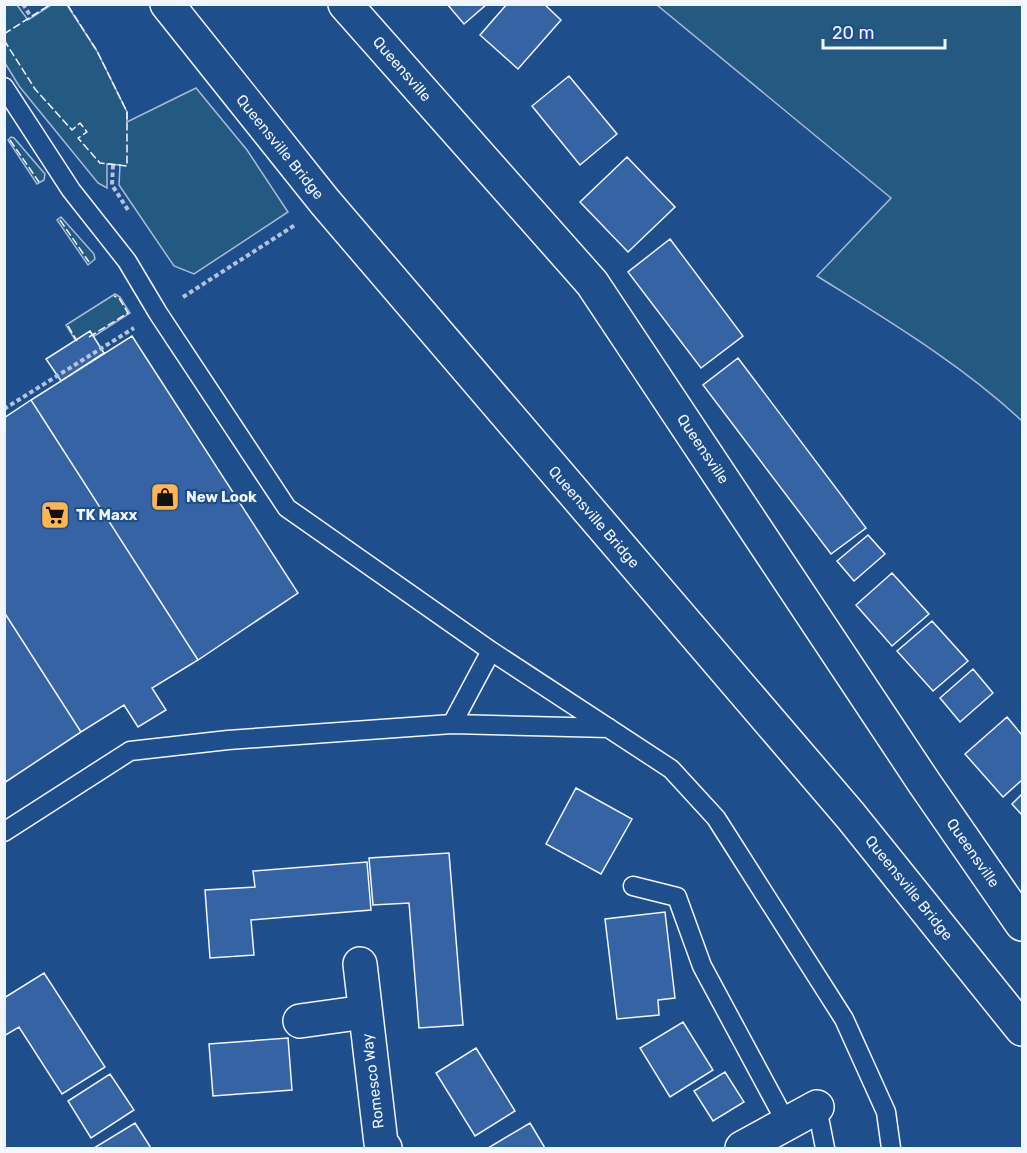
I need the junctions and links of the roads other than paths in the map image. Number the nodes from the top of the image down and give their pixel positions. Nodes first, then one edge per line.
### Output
1 (167, 4) edge
2 (345, 4) edge
3 (4, 87) edge
4 (491, 651) junction
5 (452, 724) junction
6 (611, 728) junction
7 (4, 832) edge
8 (633, 886) dead end
9 (1023, 924) edge
10 (360, 963) dead end
11 (365, 1012) junction
12 (300, 1021) dead end
13 (1023, 1029) edge
14 (817, 1107) joint
15 (787, 1124) junction
16 (374, 1147) edge
17 (742, 1149) edge
18 (825, 1149) edge
19 (891, 1149) edge

1 - 13 main road, Queensville Bridge
2 - 9 main road, Queensville
3 - 4 lane
4 - 5 lane
4 - 6 lane
5 - 6 lane
5 - 7 lane
6 - 19 lane
8 - 15 lane
10 - 11 main road, Romesco Way
11 - 12 main road, Romesco Way
11 - 16 main road, Romesco Way
14 - 15 main road
14 - 18 lane
15 - 17 main road

